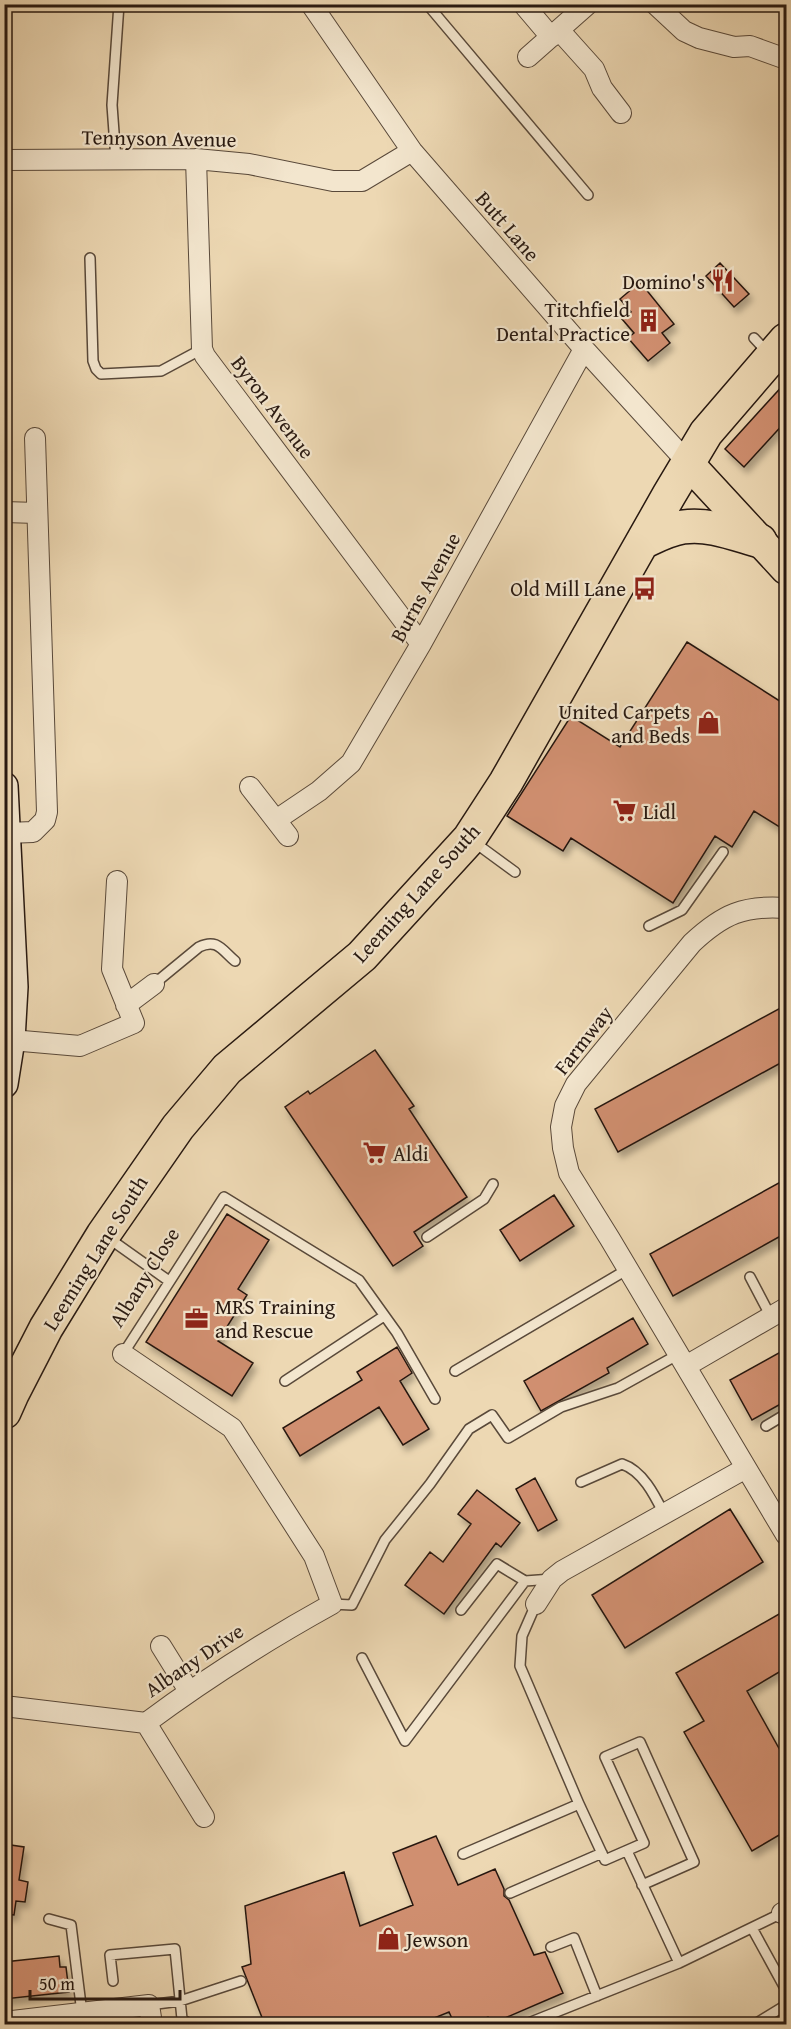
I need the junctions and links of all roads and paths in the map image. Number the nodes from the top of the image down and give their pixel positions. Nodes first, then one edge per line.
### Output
1 (119, 4) edge
2 (311, 4) edge
3 (427, 4) edge
4 (523, 4) edge
5 (588, 4) edge
6 (656, 4) edge
7 (555, 33) junction
8 (528, 57) dead end
9 (786, 58) edge
10 (621, 112) dead end
11 (412, 151) junction
12 (196, 159) junction
13 (4, 160) edge
14 (116, 160) junction
15 (588, 195) dead end
16 (90, 258) dead end
17 (770, 345) edge
18 (202, 349) junction
19 (584, 349) junction
20 (35, 438) dead end
21 (688, 463) junction
22 (4, 512) edge
23 (37, 513) junction
24 (760, 541) junction
25 (644, 542) junction
26 (786, 569) edge
27 (421, 644) junction
28 (4, 786) edge
29 (250, 787) dead end
30 (7, 833) junction
31 (469, 839) junction
32 (723, 852) dead end
33 (515, 872) dead end
34 (117, 881) dead end
35 (786, 908) edge
36 (650, 926) dead end
37 (235, 961) dead end
38 (154, 984) joint
39 (126, 1005) junction
40 (11, 1041) junction
41 (4, 1084) edge
42 (494, 1184) dead end
43 (103, 1235) junction
44 (427, 1237) dead end
45 (628, 1269) junction
46 (750, 1277) dead end
47 (169, 1281) junction
48 (779, 1313) edge
49 (384, 1316) junction
50 (123, 1354) joint
51 (682, 1360) junction
52 (455, 1371) dead end
53 (285, 1381) dead end
54 (7, 1397) edge
55 (435, 1399) dead end
56 (786, 1414) edge
57 (766, 1426) dead end
58 (746, 1468) junction
59 (581, 1482) dead end
60 (664, 1514) junction
61 (786, 1535) edge
62 (552, 1579) junction
63 (525, 1581) junction
64 (332, 1604) junction
65 (536, 1604) joint
66 (461, 1610) dead end
67 (160, 1646) dead end
68 (362, 1658) dead end
69 (189, 1691) junction
70 (4, 1706) edge
71 (146, 1723) junction
72 (579, 1804) junction
73 (204, 1816) dead end
74 (627, 1851) junction
75 (602, 1853) junction
76 (463, 1854) dead end
77 (642, 1885) junction
78 (510, 1893) dead end
79 (784, 1912) edge
80 (49, 1919) dead end
81 (752, 1928) junction
82 (551, 1947) dead end
83 (679, 1963) junction
84 (113, 1981) dead end
85 (241, 1981) dead end
86 (786, 1990) edge
87 (597, 1996) junction
88 (180, 2001) junction
89 (786, 2005) edge
90 (82, 2013) junction
91 (150, 2015) edge
92 (4, 2022) edge
93 (189, 2025) edge
94 (526, 2025) edge
95 (755, 2025) edge

1 - 14 lane
2 - 11 street, Butt Lane
3 - 15 lane
4 - 7 street
5 - 7 street
6 - 9 street
7 - 8 street
7 - 10 street
11 - 12 street, Tennyson Avenue
11 - 19 street, Butt Lane
12 - 14 street, Tennyson Avenue
12 - 18 street, Byron Avenue
13 - 14 street, Tennyson Avenue
16 - 18 lane
17 - 21 highway, Leeming Lane South
18 - 27 street, Byron Avenue
19 - 21 street, Butt Lane
19 - 27 street, Burns Avenue
20 - 23 street
21 - 24 main road
21 - 25 highway, Leeming Lane South
22 - 23 street
23 - 30 street
24 - 25 highway
24 - 26 main road
25 - 31 highway, Leeming Lane South
27 - 29 street, Burns Avenue
28 - 30 main road
30 - 40 main road
31 - 33 lane
31 - 43 highway, Leeming Lane South
32 - 36 lane
34 - 39 street
35 - 45 street, Farmway
37 - 38 lane
38 - 39 street
39 - 40 street
40 - 41 main road
42 - 44 lane
43 - 47 lane
43 - 54 highway, Leeming Lane South
45 - 51 street, Farmway
45 - 52 lane
46 - 48 lane
47 - 49 lane, Albany Close
47 - 50 lane, Albany Close
48 - 51 street
49 - 53 lane
49 - 55 lane, Albany Close
50 - 64 street, Albany Close
51 - 58 street, Farmway
51 - 64 lane
56 - 57 lane
58 - 60 street
58 - 61 street, Farmway
59 - 60 lane
60 - 62 street
62 - 63 lane
62 - 65 street
63 - 66 lane
63 - 68 lane
64 - 69 street, Albany Drive
65 - 72 lane
67 - 69 street
69 - 71 street, Albany Drive
70 - 71 street, Albany Drive
71 - 73 street
72 - 75 lane
72 - 76 lane
74 - 75 lane
74 - 77 lane
74 - 77 lane
75 - 78 lane
77 - 83 lane
79 - 81 lane
80 - 90 lane
81 - 83 lane
81 - 86 lane
82 - 87 lane
83 - 87 lane
84 - 88 lane
85 - 88 lane
87 - 94 lane
88 - 91 lane
88 - 93 lane
89 - 95 lane
90 - 91 street
90 - 92 street

